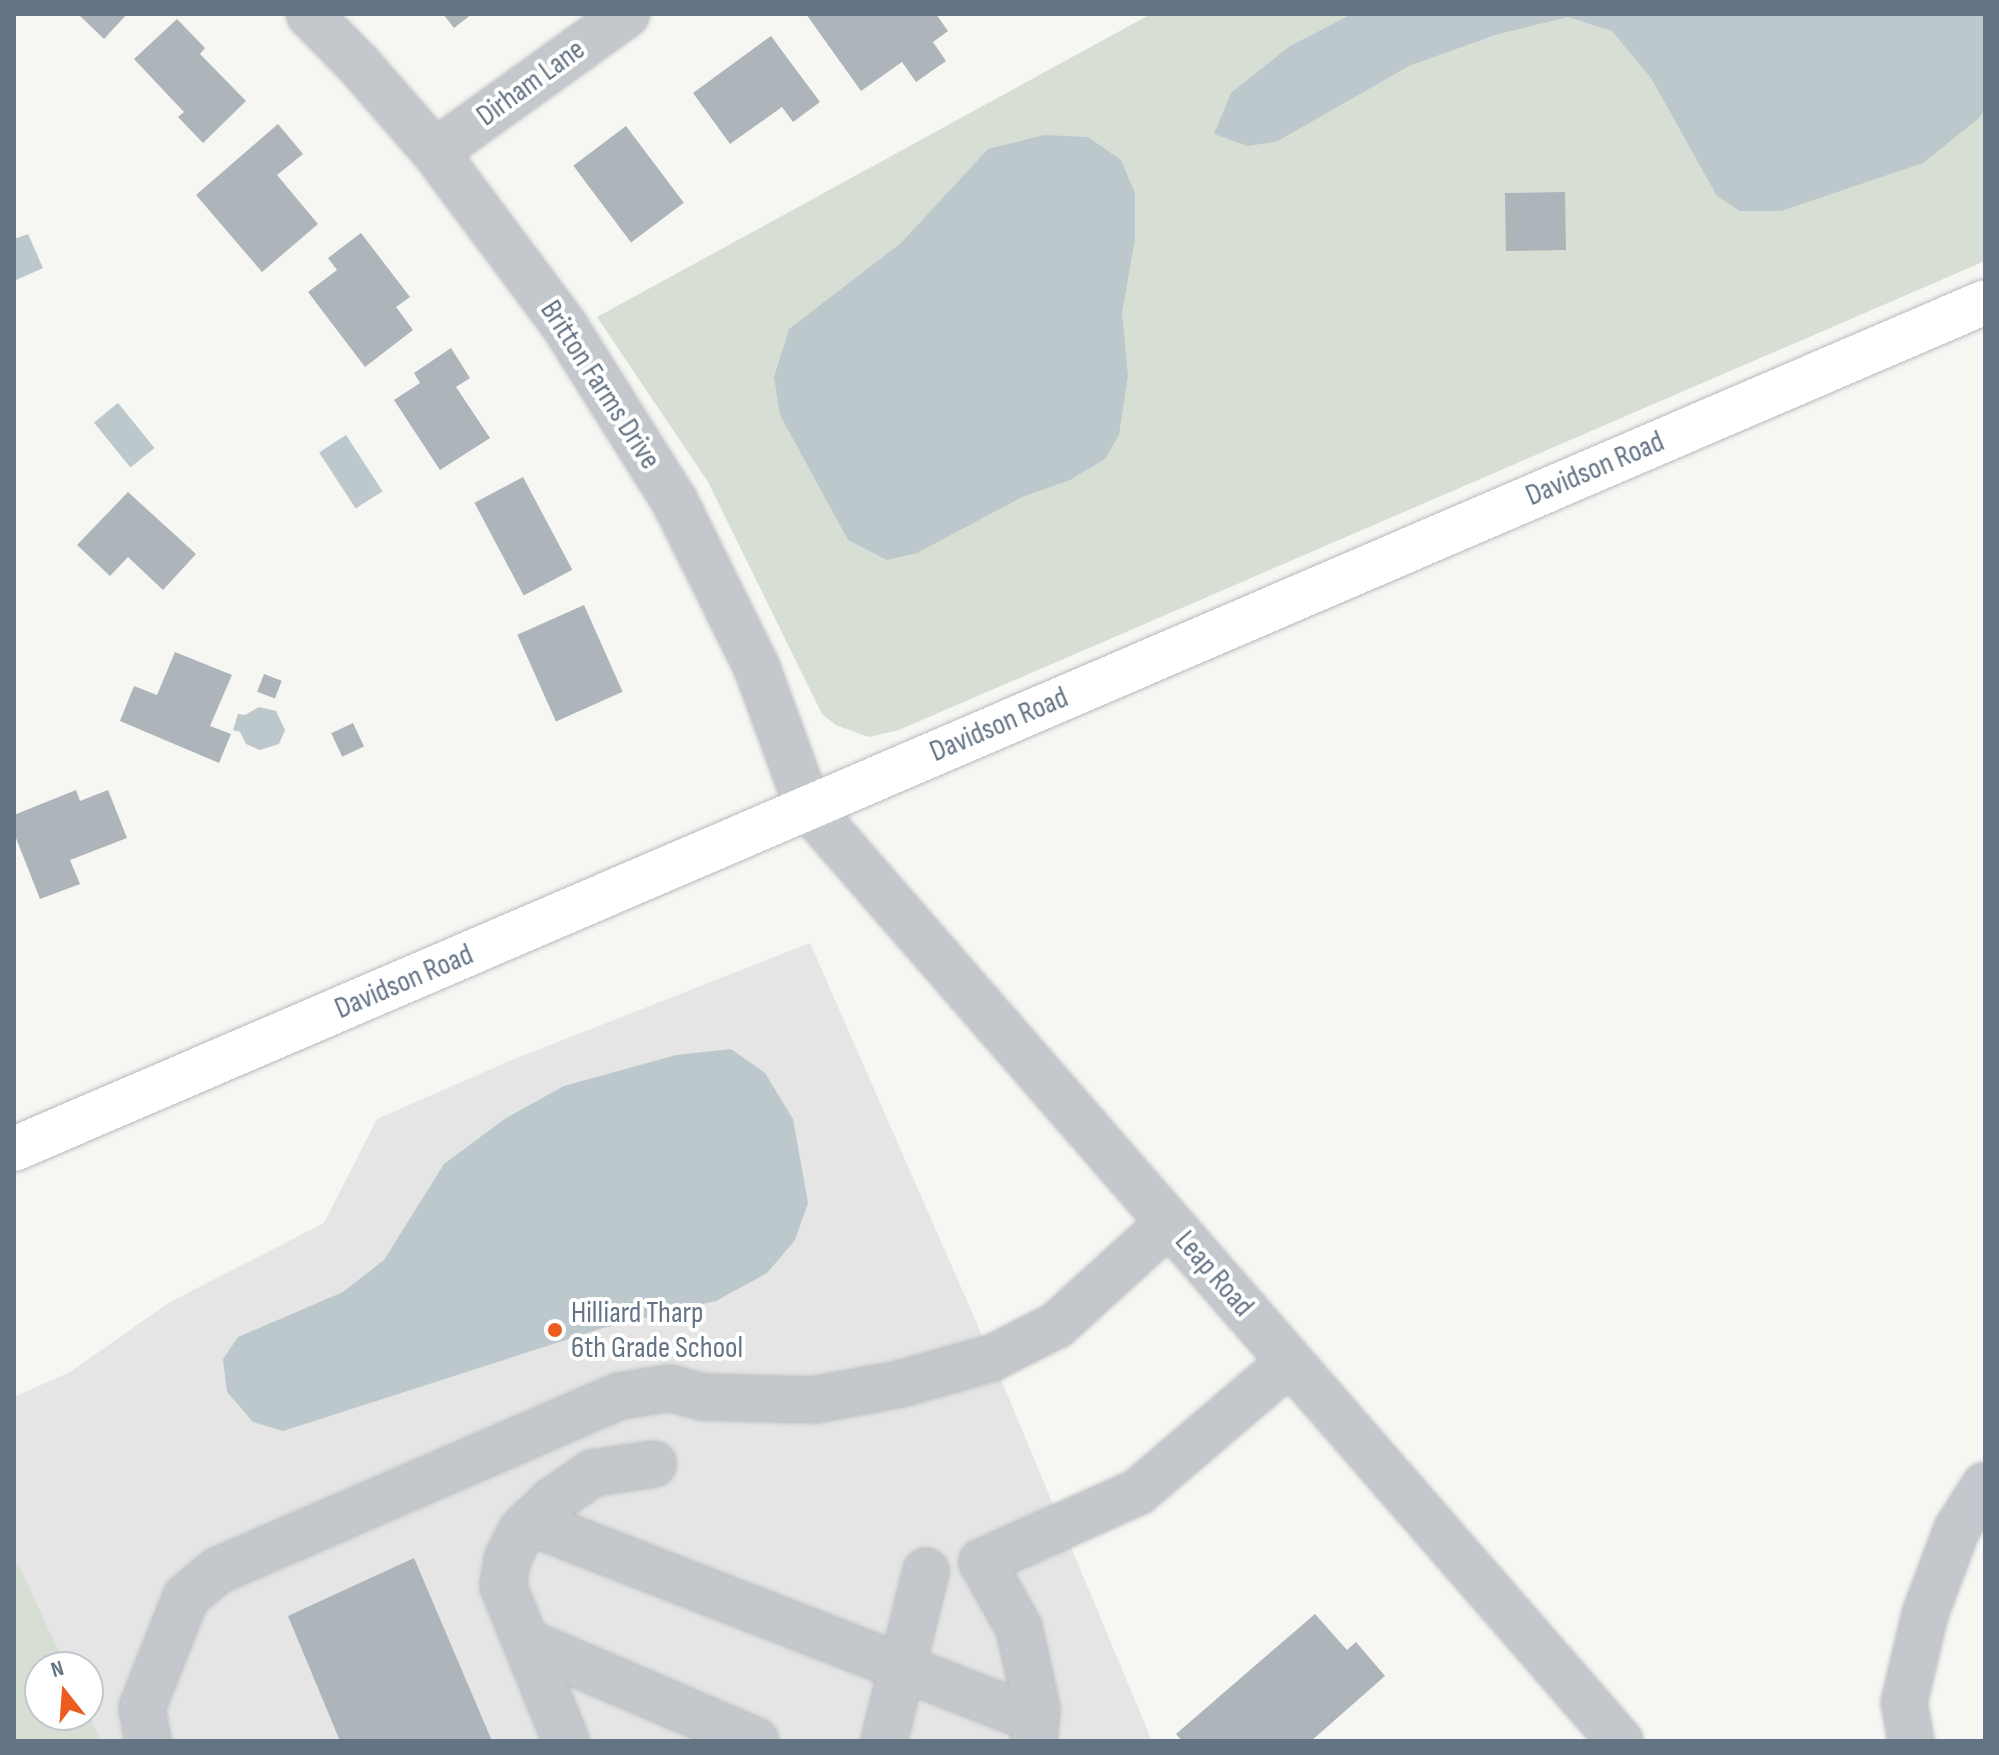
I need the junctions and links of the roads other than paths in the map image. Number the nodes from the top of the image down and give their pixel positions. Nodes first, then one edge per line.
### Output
1 (309, 14) edge
2 (627, 14) edge
3 (435, 152) junction
4 (1985, 302) edge
5 (808, 807) junction
6 (14, 1149) edge
7 (1169, 1223) junction
8 (1290, 1362) junction
9 (653, 1464) dead end
10 (1985, 1485) edge
11 (530, 1522) junction
12 (926, 1571) dead end
13 (526, 1642) junction
14 (902, 1668) junction
15 (1035, 1731) edge
16 (148, 1741) edge
17 (566, 1741) edge
18 (756, 1741) edge
19 (884, 1741) edge
20 (1620, 1741) edge
21 (1911, 1741) edge

1 - 3 street, Britton Farms Drive
2 - 3 street, Dirham Lane
3 - 5 street, Britton Farms Drive
4 - 5 main road, Davidson Road
5 - 6 main road, Davidson Road
5 - 7 street, Leap Road
7 - 8 street, Leap Road
7 - 16 street
8 - 15 street
8 - 20 street, Leap Road
9 - 11 street
10 - 21 street
11 - 13 street
11 - 14 street
12 - 14 street
13 - 17 street
13 - 18 street
14 - 15 street
14 - 19 street

